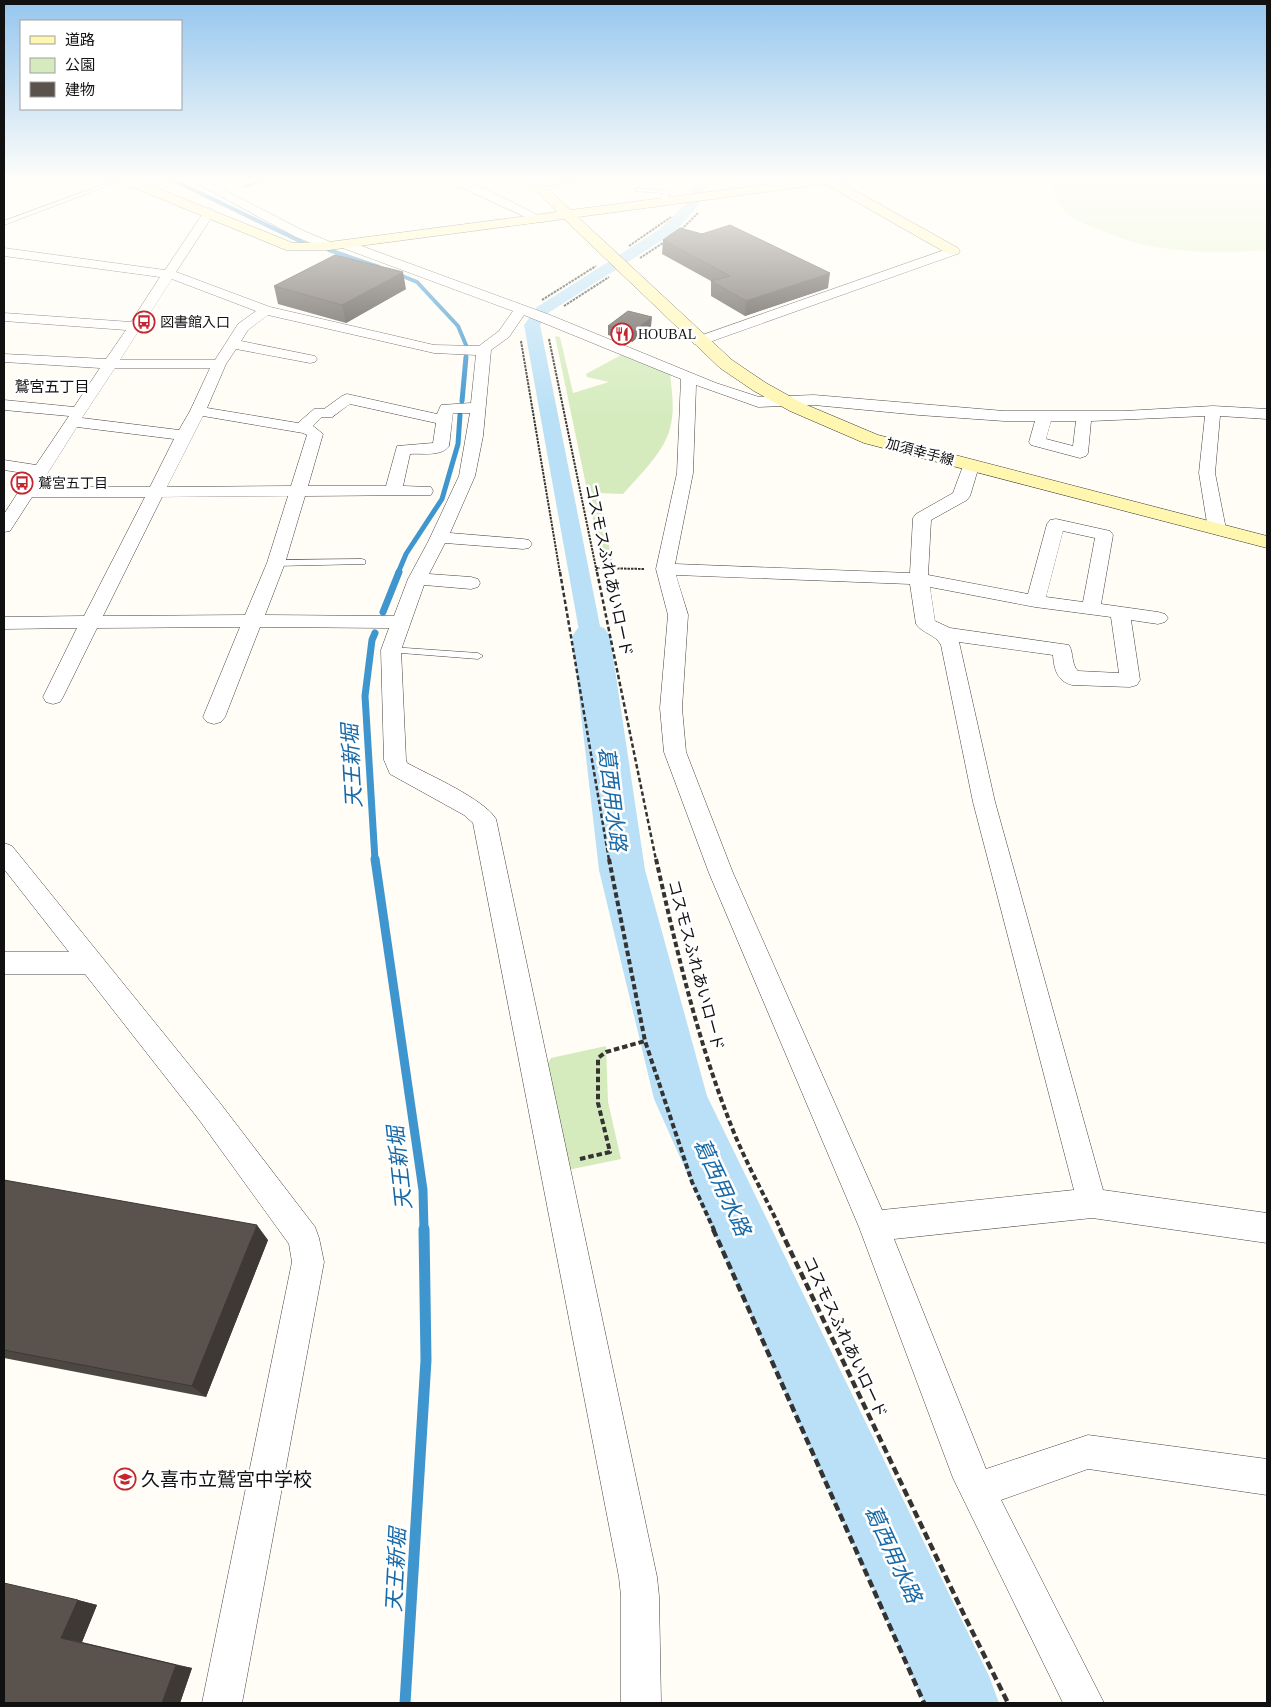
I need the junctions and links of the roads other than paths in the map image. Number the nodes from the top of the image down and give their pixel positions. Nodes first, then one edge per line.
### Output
1 (46, 258) edge
2 (180, 258) edge
3 (380, 258) edge
4 (611, 258) edge
5 (935, 258) edge
6 (169, 274) junction
7 (266, 310) junction
8 (525, 312) junction
9 (4, 317) edge
10 (135, 326) junction
11 (699, 341) junction
12 (232, 344) junction
13 (484, 351) junction
14 (4, 358) edge
15 (310, 359) dead end
16 (110, 364) junction
17 (219, 364) junction
18 (689, 377) junction
19 (780, 400) junction
20 (5, 406) edge
21 (478, 408) junction
22 (198, 411) junction
23 (1212, 411) junction
24 (1267, 414) edge
25 (1044, 416) junction
26 (1084, 416) junction
27 (75, 417) junction
28 (443, 420) junction
29 (300, 428) junction
30 (184, 435) junction
31 (4, 464) edge
32 (971, 466) junction
33 (40, 471) junction
34 (298, 490) junction
35 (393, 491) junction
36 (425, 491) dead end
37 (26, 492) junction
38 (157, 492) junction
39 (4, 526) edge
40 (1217, 529) junction
41 (440, 537) junction
42 (1267, 542) edge
43 (523, 544) dead end
44 (362, 562) dead end
45 (276, 563) junction
46 (665, 570) junction
47 (417, 579) junction
48 (919, 579) junction
49 (472, 584) dead end
50 (1035, 601) junction
51 (1091, 609) junction
52 (1120, 613) junction
53 (1158, 618) dead end
54 (252, 621) junction
55 (400, 622) junction
56 (4, 623) edge
57 (89, 623) junction
58 (944, 634) junction
59 (391, 650) junction
60 (478, 656) dead end
61 (53, 696) dead end
62 (214, 717) dead end
63 (4, 852) edge
64 (4, 963) edge
65 (92, 963) junction
66 (1092, 1203) junction
67 (874, 1226) junction
68 (1267, 1228) edge
69 (1267, 1477) edge
70 (977, 1490) junction
71 (222, 1703) edge
72 (641, 1703) edge
73 (1084, 1703) edge

1 - 6 street
2 - 6 street
3 - 8 street
4 - 11 main road, 加須幸手線
5 - 11 street
6 - 7 street
6 - 10 street
7 - 12 street
7 - 13 street
8 - 13 street
8 - 18 street
9 - 10 street
10 - 16 street
11 - 19 main road, 加須幸手線
12 - 15 street
12 - 17 street
13 - 21 street
14 - 16 street
16 - 17 street
16 - 27 street
17 - 22 street
18 - 19 street
18 - 46 street
19 - 25 street
19 - 32 main road, 加須幸手線
20 - 27 street
21 - 28 street
21 - 41 street
22 - 29 street
22 - 30 street
23 - 24 street
23 - 26 street
23 - 40 street
25 - 26 street
25 - 26 street
27 - 30 street
27 - 33 street
28 - 29 street
28 - 35 street
29 - 34 street
30 - 38 street
31 - 33 street
32 - 40 main road, 加須幸手線
32 - 48 street
33 - 37 street
34 - 35 street
34 - 38 street
34 - 45 street
35 - 36 street
37 - 38 street
37 - 39 street
38 - 57 street
40 - 42 main road, 加須幸手線
41 - 43 street
41 - 47 street
44 - 45 lane
45 - 54 street
46 - 48 street
46 - 67 street
47 - 49 street
47 - 55 street
48 - 50 street
48 - 58 street
50 - 51 street
50 - 51 street
51 - 52 street
52 - 53 street
52 - 58 street
54 - 55 street
54 - 57 street
54 - 62 street
55 - 59 street
56 - 57 street
57 - 61 street
58 - 66 street
59 - 60 lane
59 - 72 street
63 - 65 street
64 - 65 street
65 - 71 street
66 - 67 street
66 - 68 street
67 - 70 street
69 - 70 street
70 - 73 street

